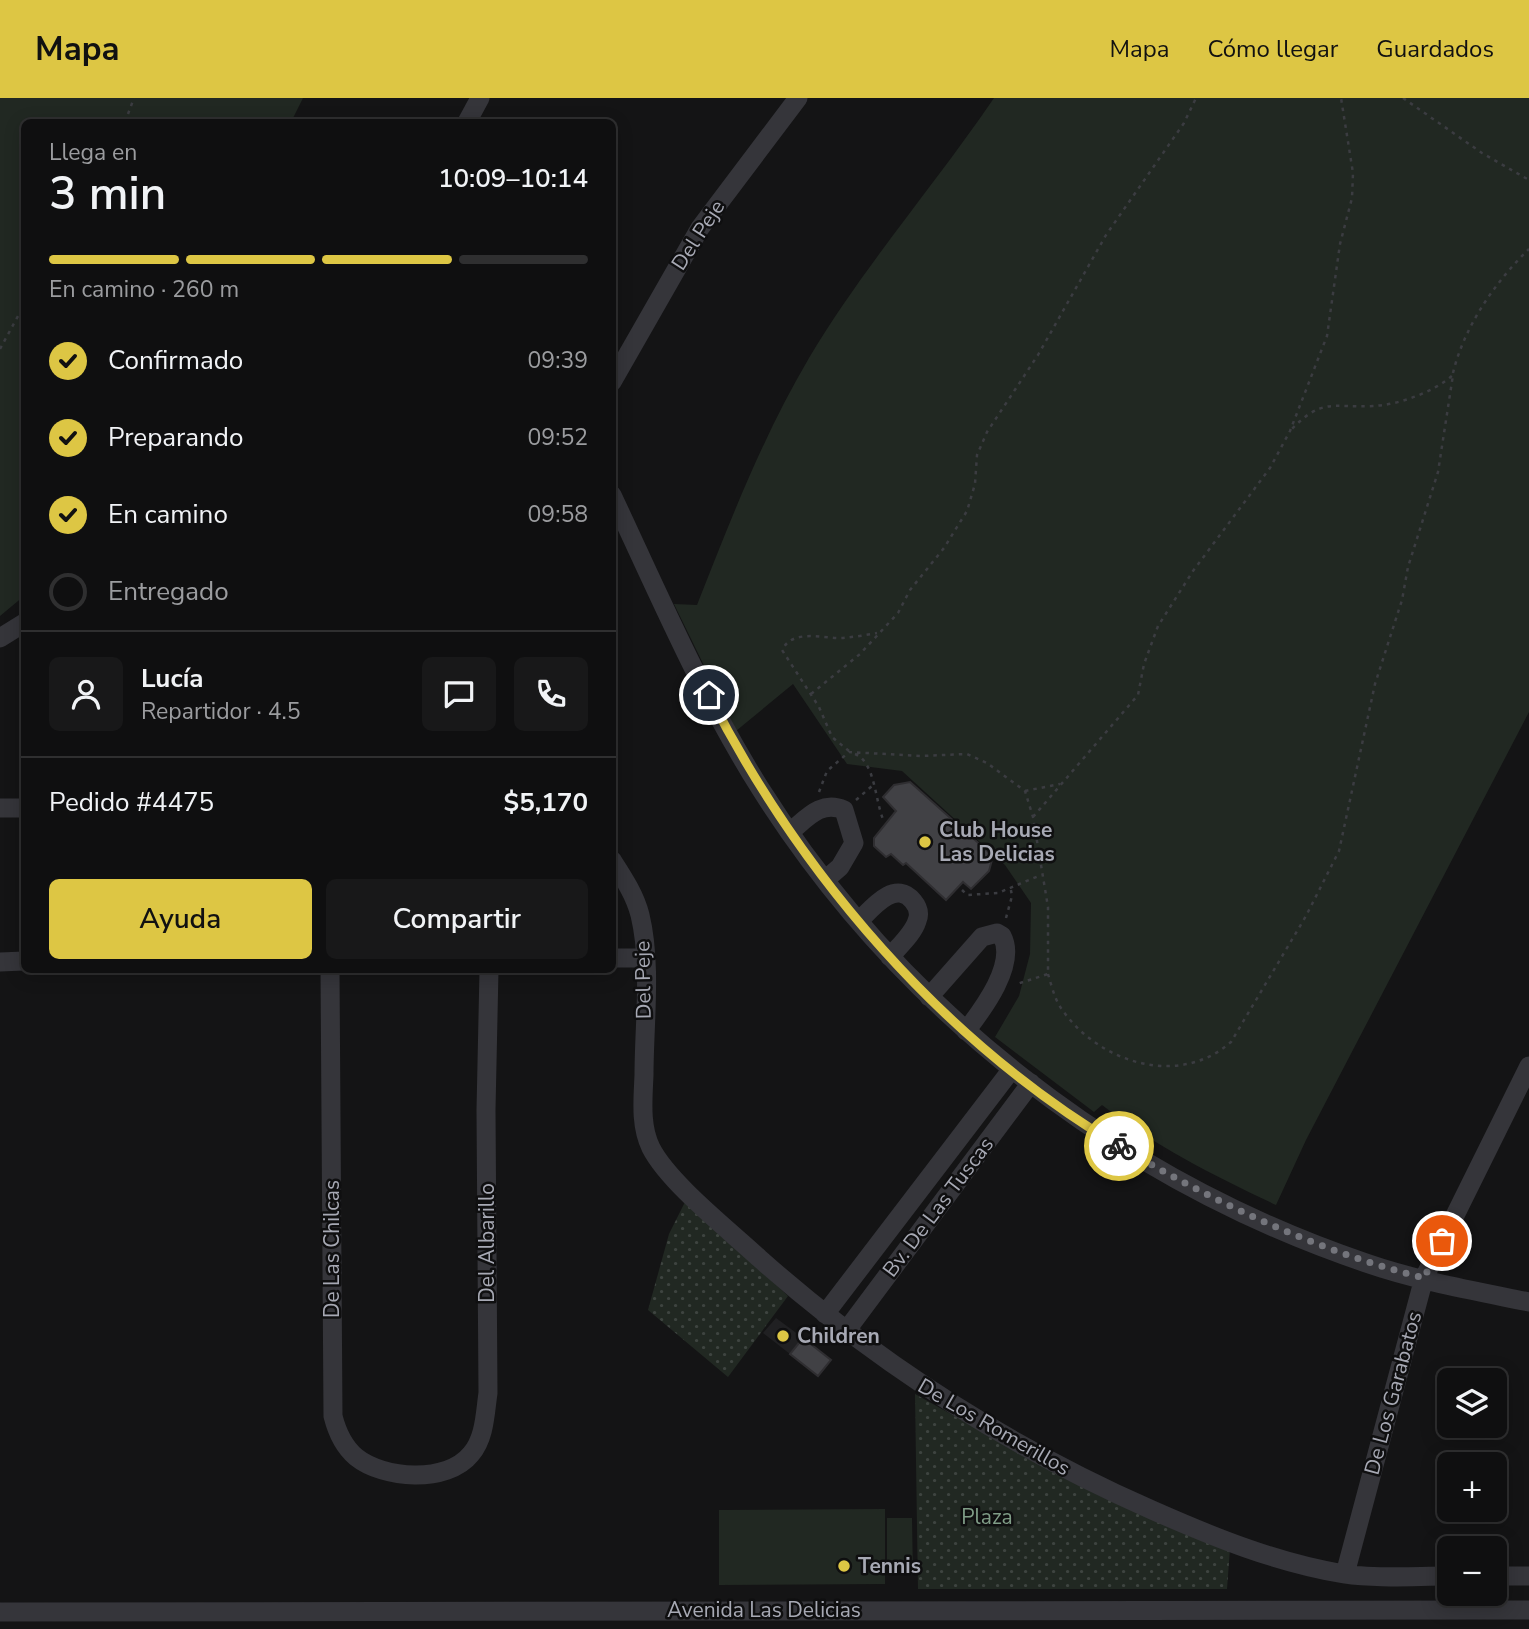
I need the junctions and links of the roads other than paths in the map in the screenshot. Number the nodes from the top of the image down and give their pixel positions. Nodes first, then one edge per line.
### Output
1 (480, 98) edge
2 (798, 98) edge
3 (469, 119) edge
4 (616, 375) edge
5 (616, 503) edge
6 (21, 625) edge
7 (0, 638) edge
8 (789, 831) junction
9 (616, 867) edge
10 (825, 880) junction
11 (859, 921) junction
12 (890, 957) junction
13 (616, 958) edge
14 (644, 958) junction
15 (21, 961) edge
16 (0, 962) edge
17 (330, 973) edge
18 (489, 973) edge
19 (929, 997) junction
20 (966, 1031) junction
21 (1529, 1066) edge
22 (1012, 1069) junction
23 (1031, 1083) junction
24 (643, 1107) joint
25 (1424, 1278) junction
26 (1529, 1302) edge
27 (825, 1314) junction
28 (846, 1331) junction
29 (417, 1474) joint
30 (1345, 1574) junction
31 (1437, 1576) edge
32 (1507, 1576) edge
33 (1529, 1576) edge
34 (1529, 1610) edge
35 (0, 1612) edge

1 - 3 street
2 - 4 street, Del Peje
5 - 8 street
6 - 7 street
8 - 10 street
8 - 10 street
9 - 14 street, Del Peje
10 - 11 street
11 - 12 street
11 - 12 street
12 - 19 street
13 - 14 street
14 - 24 street, Del Peje
15 - 16 street
17 - 29 street, De Las Chilcas
18 - 29 street, Del Albarillo
19 - 20 street
19 - 20 street
20 - 22 street
21 - 25 street, De Los Garabatos
22 - 23 street
22 - 27 street, Bv. De Las Tuscas
23 - 25 street
23 - 28 street, Bv. De Las Tuscas
24 - 27 street, De Los Romerillos
25 - 26 street
25 - 30 street, De Los Garabatos
27 - 28 street, De Los Romerillos
28 - 30 street, De Los Romerillos
30 - 31 street, De Los Romerillos
32 - 33 street
34 - 35 street, Avenida Las Delicias

